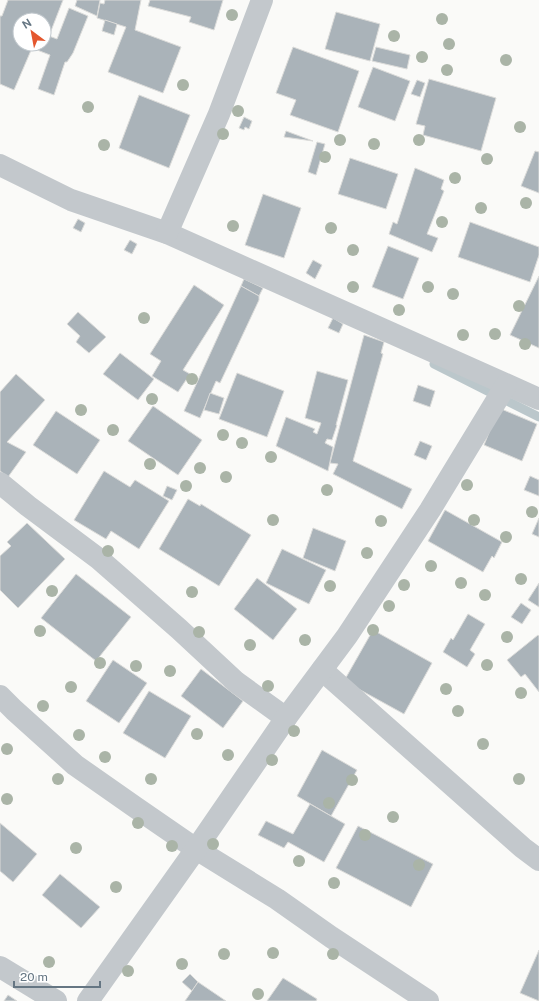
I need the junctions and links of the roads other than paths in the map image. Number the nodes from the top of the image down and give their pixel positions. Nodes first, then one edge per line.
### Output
1 (262, 0) edge
2 (0, 165) edge
3 (167, 233) junction
4 (506, 385) junction
5 (539, 399) edge
6 (0, 483) edge
7 (322, 670) junction
8 (0, 696) edge
9 (286, 718) junction
10 (196, 849) junction
11 (539, 860) edge
12 (0, 967) edge
13 (56, 1001) edge
14 (88, 1001) edge
15 (428, 1001) edge

1 - 3 street
2 - 3 street
3 - 4 street
4 - 5 street
4 - 7 street
6 - 9 street
7 - 9 street
7 - 11 street
8 - 10 street
9 - 10 street
10 - 14 street
10 - 15 street
12 - 13 street

